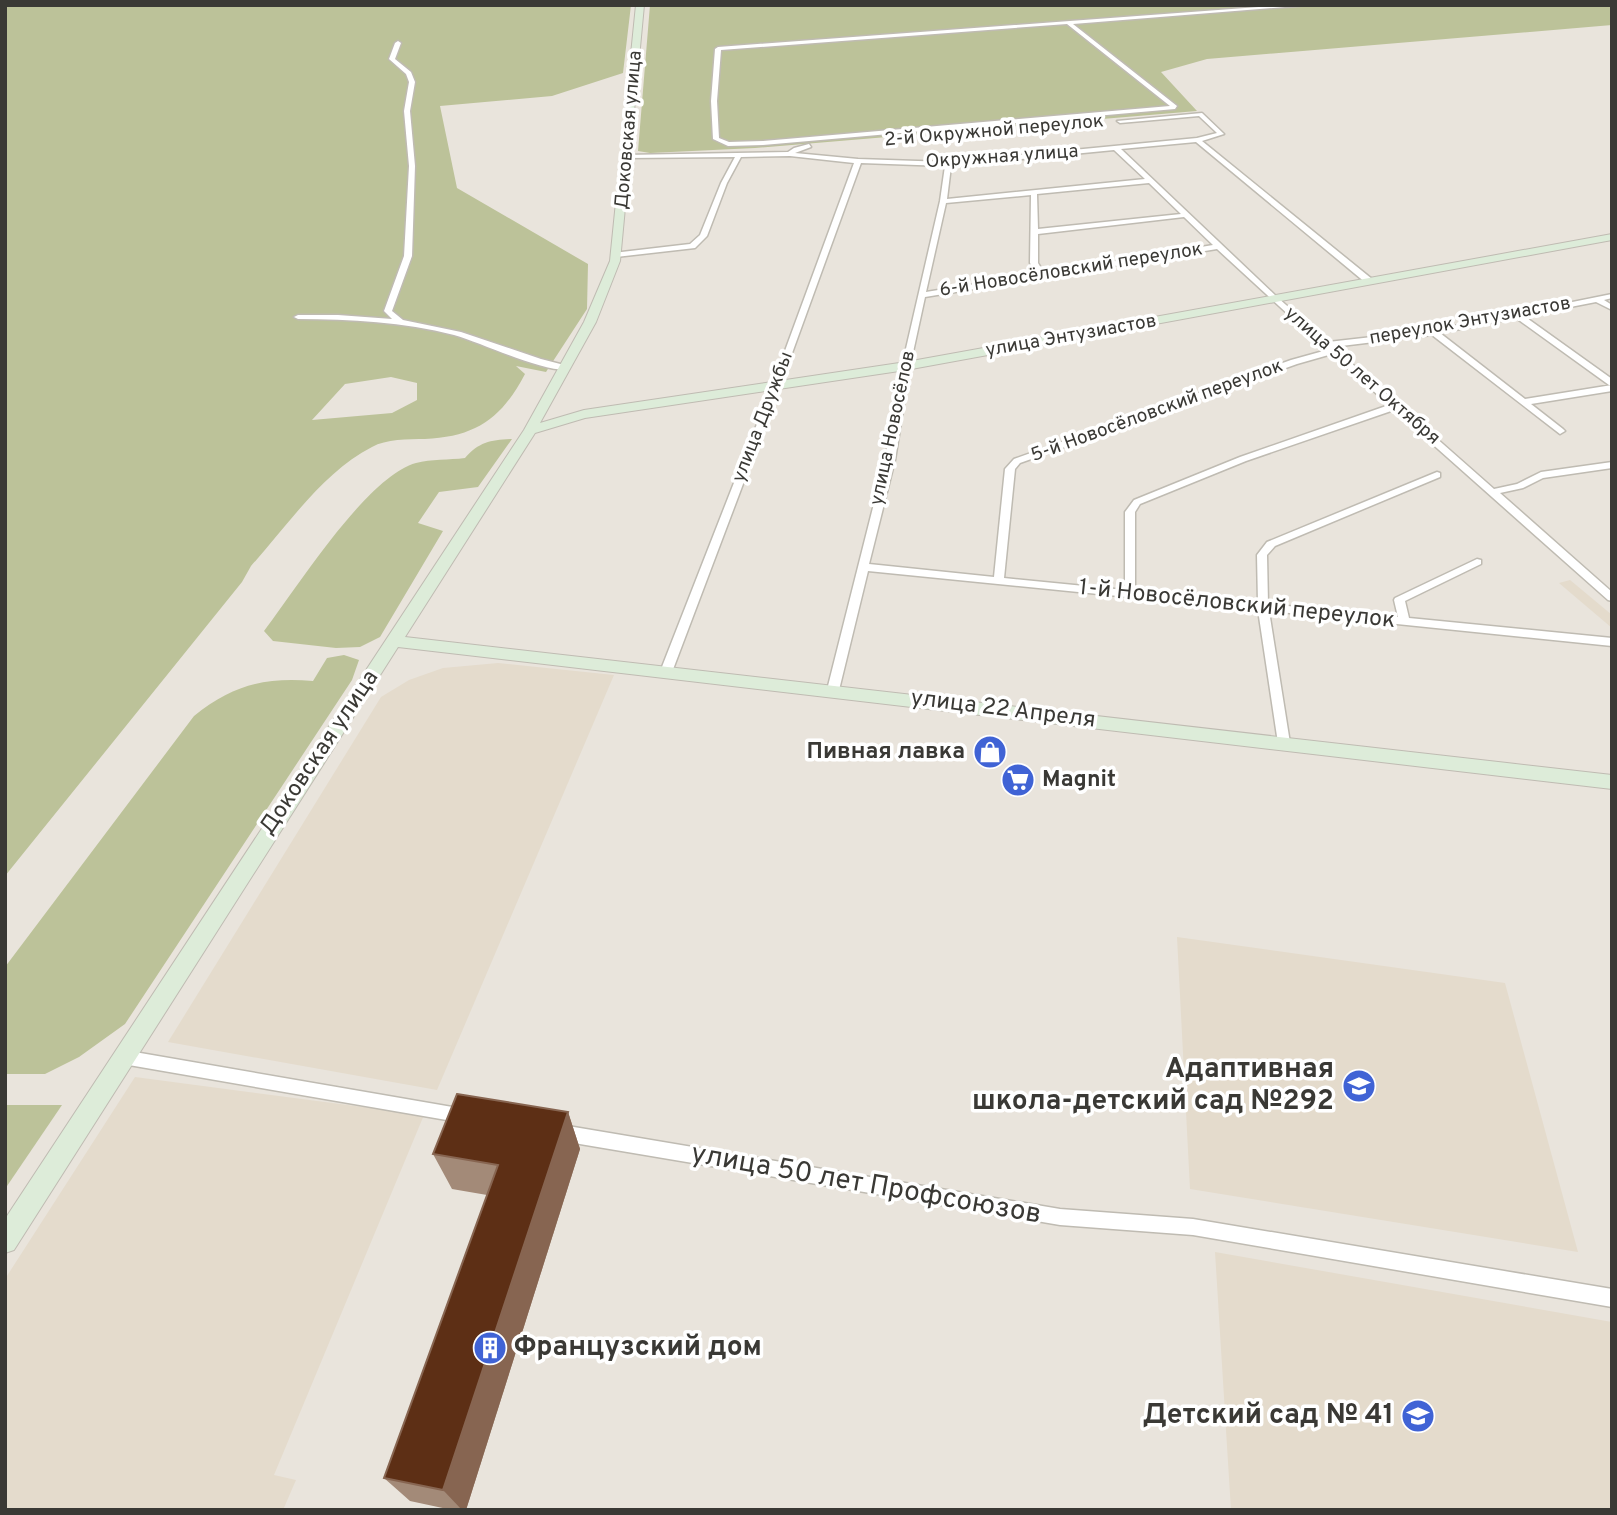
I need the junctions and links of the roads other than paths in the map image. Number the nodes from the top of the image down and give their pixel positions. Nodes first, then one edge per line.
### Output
1 (640, 5) edge
2 (1307, 5) edge
3 (1068, 23) junction
4 (398, 43) dead end
5 (1197, 141) junction
6 (1116, 148) junction
7 (790, 154) junction
8 (739, 155) junction
9 (627, 156) junction
10 (858, 161) junction
11 (948, 164) junction
12 (1149, 181) junction
13 (1034, 193) junction
14 (943, 201) junction
15 (1186, 215) junction
16 (1612, 228) edge
17 (1033, 232) junction
18 (1612, 237) edge
19 (1219, 246) junction
20 (617, 255) junction
21 (1041, 274) junction
22 (1365, 278) junction
23 (922, 295) junction
24 (1272, 295) junction
25 (1612, 296) edge
26 (1597, 299) junction
27 (1612, 309) edge
28 (1517, 315) junction
29 (299, 317) dead end
30 (401, 323) junction
31 (1434, 332) junction
32 (1331, 348) junction
33 (907, 362) junction
34 (565, 368) junction
35 (777, 382) junction
36 (1612, 383) edge
37 (1612, 388) edge
38 (1524, 402) junction
39 (1396, 406) junction
40 (538, 416) junction
41 (530, 430) junction
42 (1560, 431) dead end
43 (1612, 465) edge
44 (1437, 474) dead end
45 (1493, 492) junction
46 (1477, 562) dead end
47 (862, 566) junction
48 (999, 580) junction
49 (1130, 594) junction
50 (1612, 598) edge
51 (1264, 606) junction
52 (1405, 622) junction
53 (395, 641) junction
54 (1612, 642) edge
55 (666, 672) junction
56 (833, 690) junction
57 (1283, 743) junction
58 (1612, 782) edge
59 (123, 1057) junction
60 (479, 1119) edge
61 (544, 1130) edge
62 (5, 1241) edge
63 (1612, 1298) edge

1 - 9 main road, Доковская улица
2 - 3 street
3 - 3 street
4 - 30 street
5 - 6 street, Окружная улица
5 - 7 street, 2-й Окружной переулок
5 - 22 street
6 - 11 street, Окружная улица
6 - 12 street, улица 50 лет Октября
7 - 8 street, Окружная улица
7 - 10 street, Окружная улица
8 - 9 street, Окружная улица
8 - 20 street
9 - 20 main road, Доковская улица
10 - 11 street, Окружная улица
10 - 35 street, улица Дружбы
11 - 14 street, улица Новосёлов
12 - 13 street
12 - 15 street, улица 50 лет Октября
13 - 14 street
13 - 17 street
14 - 23 street, улица Новосёлов
15 - 17 street
15 - 19 street, улица 50 лет Октября
16 - 22 main road, улица Энтузиастов
17 - 21 street
18 - 22 main road, улица Энтузиастов
19 - 21 street, 6-й Новосёловский переулок
19 - 24 street, улица 50 лет Октября
20 - 34 main road, Доковская улица
21 - 23 street, 6-й Новосёловский переулок
22 - 24 main road, улица Энтузиастов
23 - 33 street, улица Новосёлов
24 - 32 street, улица 50 лет Октября
24 - 33 main road, улица Энтузиастов
25 - 26 street, переулок Энтузиастов
26 - 27 street
26 - 28 street, переулок Энтузиастов
28 - 31 street, переулок Энтузиастов
28 - 36 street
29 - 30 street
30 - 34 street
31 - 32 street, переулок Энтузиастов
31 - 38 street
32 - 39 street, улица 50 лет Октября
32 - 48 street, 5-й Новосёловский переулок
33 - 35 main road, улица Энтузиастов
33 - 47 street, улица Новосёлов
34 - 40 main road, Доковская улица
35 - 40 main road, улица Энтузиастов
35 - 41 main road, улица Энтузиастов
35 - 55 street, улица Дружбы
37 - 38 street
38 - 42 street
39 - 45 street, улица 50 лет Октября
39 - 49 street
40 - 41 main road, Доковская улица
41 - 53 main road, Доковская улица
43 - 45 street
44 - 51 street
45 - 50 street, улица 50 лет Октября
46 - 52 street
47 - 48 street, 1-й Новосёловский переулок
47 - 56 street, улица Новосёлов
48 - 49 street, 1-й Новосёловский переулок
49 - 51 street, 1-й Новосёловский переулок
51 - 52 street, 1-й Новосёловский переулок
51 - 57 street
52 - 54 street, 1-й Новосёловский переулок
53 - 55 main road, улица 22 Апреля
53 - 59 main road, Доковская улица
55 - 56 main road, улица 22 Апреля
56 - 57 main road, улица 22 Апреля
57 - 58 main road, улица 22 Апреля
59 - 60 street
59 - 62 main road, Доковская улица
61 - 63 street, улица 50 лет Профсоюзов

